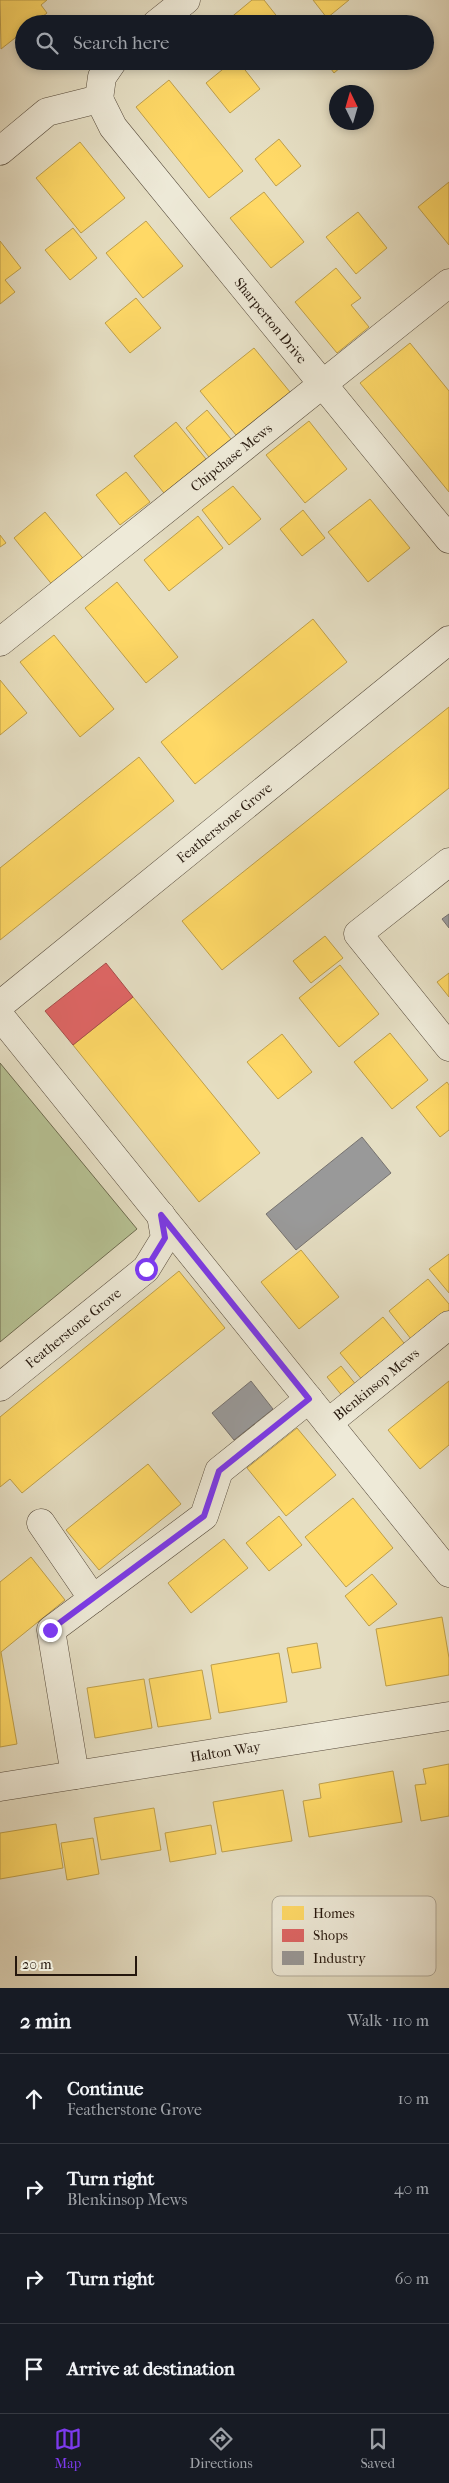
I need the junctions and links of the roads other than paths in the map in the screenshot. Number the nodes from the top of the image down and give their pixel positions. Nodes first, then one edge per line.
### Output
1 (186, 0) edge
2 (167, 15) edge
3 (106, 70) edge
4 (99, 99) junction
5 (0, 151) edge
6 (449, 282) edge
7 (322, 384) junction
8 (449, 539) edge
9 (5, 629) edge
10 (449, 640) edge
11 (449, 862) edge
12 (0, 1005) edge
13 (0, 1016) edge
14 (449, 1047) edge
15 (161, 1215) junction
16 (449, 1325) edge
17 (0, 1387) edge
18 (309, 1399) junction
19 (328, 1423) junction
20 (41, 1523) dead end
21 (449, 1573) edge
22 (93, 1599) junction
23 (449, 1716) edge
24 (75, 1775) junction
25 (0, 1787) edge

1 - 2 street
3 - 4 street
4 - 5 street
4 - 7 street, Sharperton Drive
6 - 7 street, Chipchase Mews
7 - 8 street, Sharperton Drive
7 - 9 street, Chipchase Mews
10 - 12 street, Featherstone Grove
11 - 14 street
13 - 15 street, Blenkinsop Mews
15 - 17 street, Featherstone Grove
15 - 18 street, Blenkinsop Mews
16 - 19 street, Blenkinsop Mews
18 - 19 street, Blenkinsop Mews
18 - 22 street
19 - 21 street, Blenkinsop Mews
20 - 22 street
22 - 24 street
23 - 24 street, Halton Way
24 - 25 street, Halton Way

